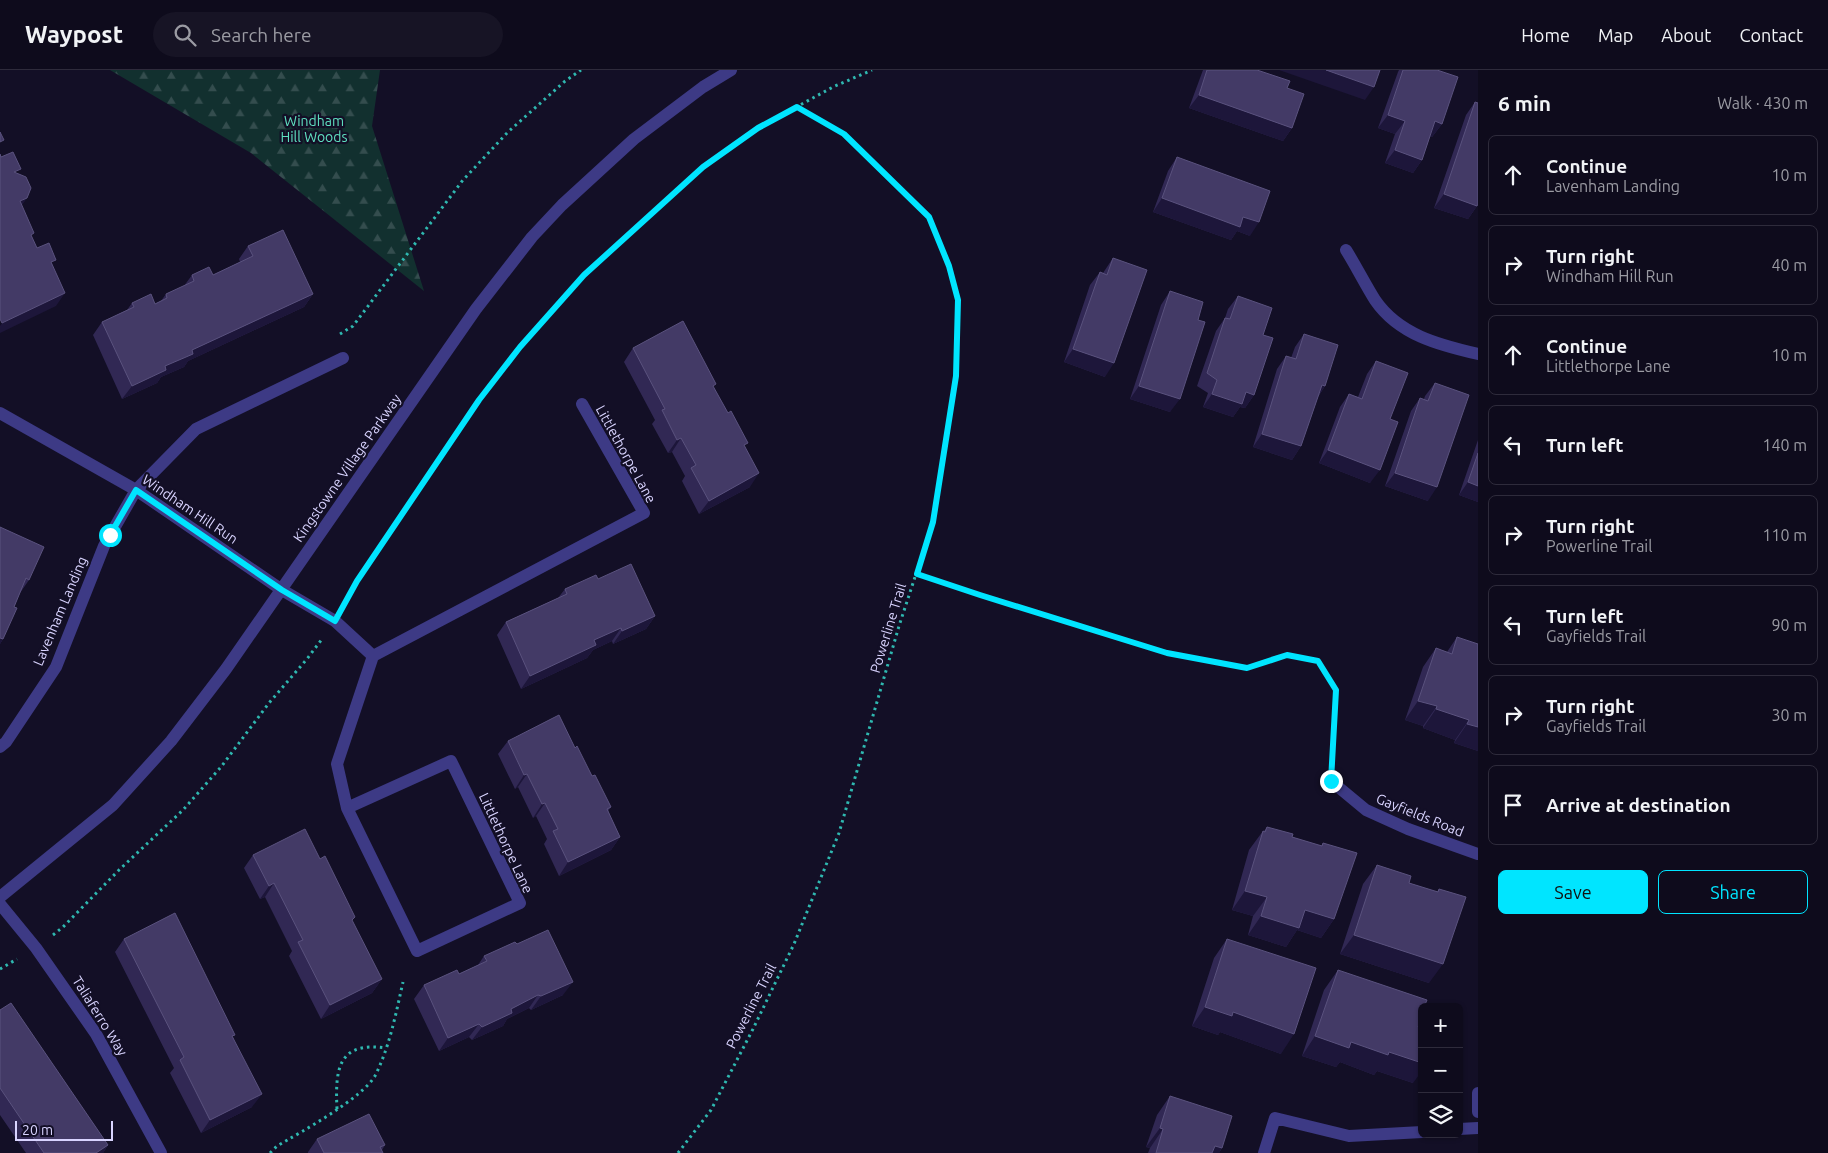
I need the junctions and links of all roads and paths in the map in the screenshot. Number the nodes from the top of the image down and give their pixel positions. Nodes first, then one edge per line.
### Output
1 (581, 70) edge
2 (731, 70) edge
3 (872, 70) edge
4 (797, 107) junction
5 (1346, 250) dead end
6 (335, 338) dead end
7 (1478, 354) edge
8 (343, 358) dead end
9 (582, 404) dead end
10 (0, 413) edge
11 (136, 490) junction
12 (917, 574) junction
13 (282, 590) junction
14 (335, 621) junction
15 (373, 656) junction
16 (0, 747) edge
17 (1331, 781) joint
18 (347, 808) junction
19 (1478, 854) edge
20 (0, 897) edge
21 (0, 904) edge
22 (36, 948) junction
23 (0, 969) edge
24 (403, 982) dead end
25 (386, 1048) junction
26 (1478, 1093) edge
27 (337, 1109) junction
28 (1478, 1112) edge
29 (1478, 1128) edge
30 (1463, 1129) edge
31 (1418, 1132) edge
32 (162, 1153) edge
33 (270, 1153) edge
34 (678, 1153) edge
35 (1264, 1153) edge

1 - 6 path
2 - 13 street, Kingstowne Village Parkway
3 - 4 path
4 - 12 path, Powerline Trail
4 - 14 path
5 - 7 street
8 - 11 street, Lavenham Landing
9 - 15 street, Littlethorpe Lane
10 - 11 street, Windham Hill Run
11 - 13 street, Windham Hill Run
11 - 16 street, Lavenham Landing
12 - 17 path
12 - 34 path, Powerline Trail
13 - 14 street
13 - 20 street, Kingstowne Village Parkway
14 - 15 street
14 - 22 path
15 - 18 street, Littlethorpe Lane
17 - 19 street, Gayfields Road
18 - 18 street, Littlethorpe Lane
21 - 22 street, Taliaferro Way
22 - 23 path
22 - 32 street, Taliaferro Way
24 - 25 path
25 - 27 path
25 - 27 path
26 - 28 street
27 - 33 path
29 - 30 street
31 - 35 street

